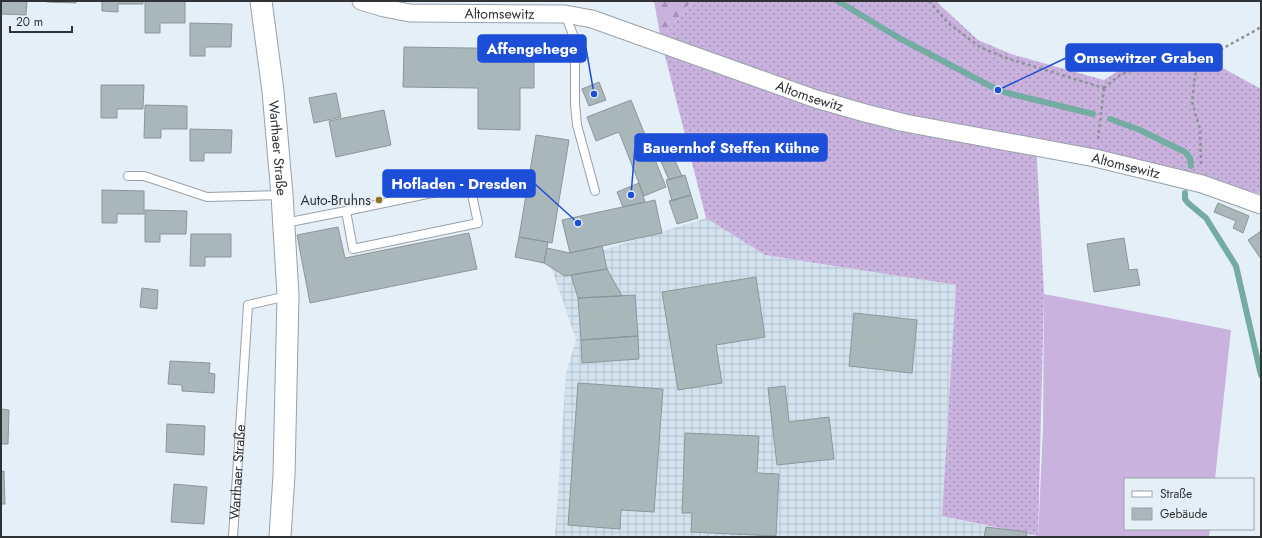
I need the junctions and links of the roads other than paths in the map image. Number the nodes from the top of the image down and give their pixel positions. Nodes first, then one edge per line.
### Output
1 (261, 1) edge
2 (361, 1) edge
3 (565, 14) junction
4 (128, 176) dead end
5 (595, 191) dead end
6 (282, 195) junction
7 (1261, 205) edge
8 (346, 211) junction
9 (284, 223) junction
10 (288, 295) junction
11 (233, 537) edge
12 (280, 537) edge

1 - 6 street, Warthaer Straße
2 - 3 street, Altomsewitz
3 - 5 lane
3 - 7 street, Altomsewitz
4 - 6 lane
6 - 9 street, Warthaer Straße
8 - 8 lane
8 - 9 lane
9 - 10 street, Warthaer Straße
10 - 11 lane, Warthaer Straße
10 - 12 street, Warthaer Straße

